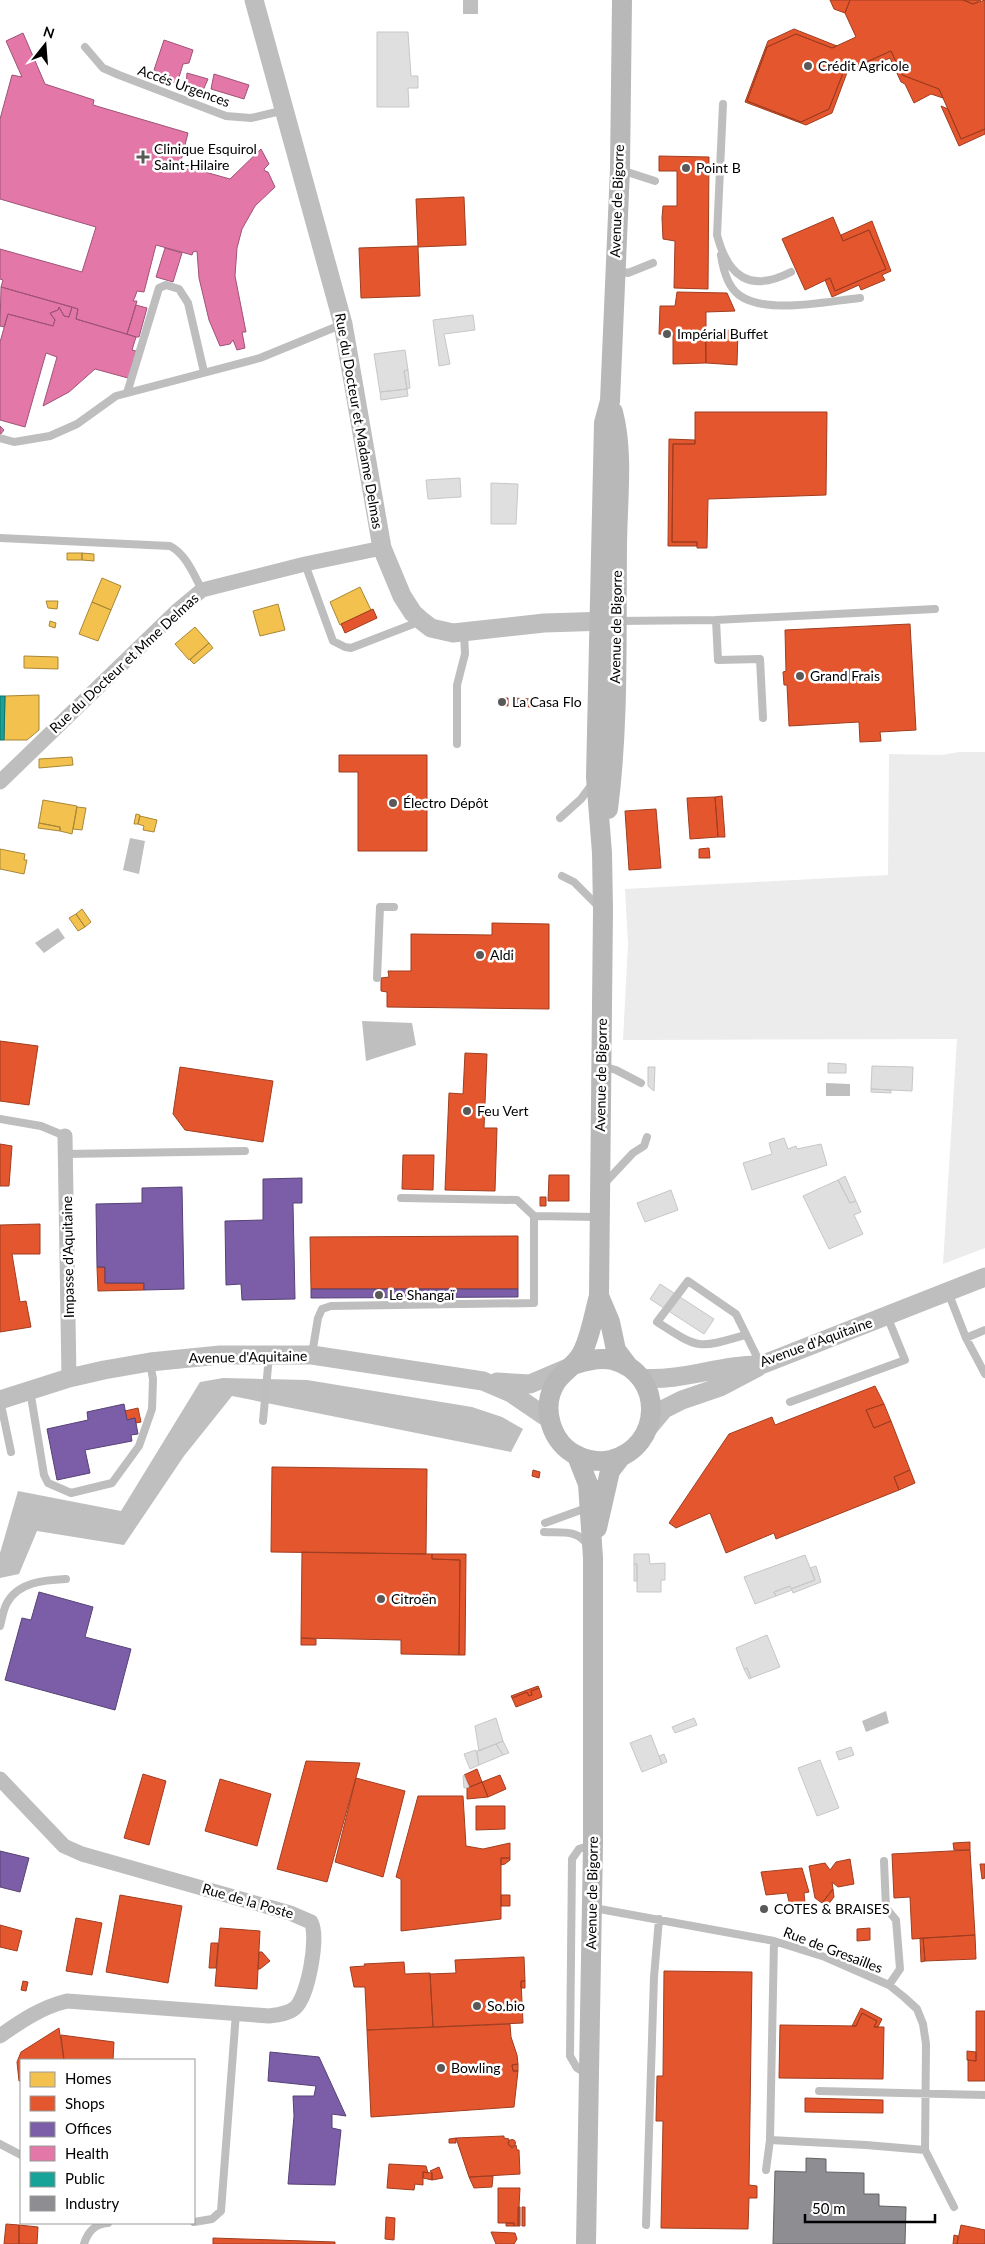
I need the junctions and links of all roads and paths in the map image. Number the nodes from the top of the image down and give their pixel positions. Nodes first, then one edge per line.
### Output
1 (254, 0) edge
2 (622, 0) edge
3 (85, 47) dead end
4 (724, 104) dead end
5 (285, 110) junction
6 (620, 169) junction
7 (655, 181) dead end
8 (719, 243) junction
9 (653, 263) dead end
10 (614, 269) junction
11 (791, 272) dead end
12 (860, 298) dead end
13 (343, 324) junction
14 (204, 372) junction
15 (127, 393) junction
16 (610, 401) junction
17 (0, 438) edge
18 (0, 538) edge
19 (382, 548) junction
20 (305, 564) junction
21 (202, 590) junction
22 (935, 609) dead end
23 (716, 620) junction
24 (422, 621) junction
25 (608, 621) junction
26 (464, 632) junction
27 (763, 718) dead end
28 (457, 744) dead end
29 (596, 777) junction
30 (0, 782) edge
31 (560, 818) dead end
32 (602, 853) junction
33 (562, 876) dead end
34 (394, 907) dead end
35 (603, 910) junction
36 (378, 978) dead end
37 (602, 1066) junction
38 (641, 1083) dead end
39 (0, 1119) edge
40 (65, 1136) joint
41 (647, 1137) dead end
42 (245, 1150) dead end
43 (66, 1154) junction
44 (599, 1190) junction
45 (401, 1198) dead end
46 (534, 1216) junction
47 (598, 1216) junction
48 (985, 1277) edge
49 (948, 1292) junction
50 (599, 1296) junction
51 (887, 1316) junction
52 (985, 1330) edge
53 (745, 1335) junction
54 (966, 1338) junction
55 (269, 1354) junction
56 (312, 1355) junction
57 (150, 1362) junction
58 (574, 1365) junction
59 (762, 1365) junction
60 (634, 1372) junction
61 (985, 1374) edge
62 (69, 1378) junction
63 (483, 1382) junction
64 (30, 1390) junction
65 (0, 1400) edge
66 (790, 1402) dead end
67 (549, 1418) junction
68 (263, 1421) dead end
69 (649, 1427) junction
70 (11, 1452) dead end
71 (577, 1456) junction
72 (620, 1458) junction
73 (589, 1507) junction
74 (545, 1523) dead end
75 (544, 1532) dead end
76 (593, 1549) junction
77 (66, 1579) dead end
78 (0, 1626) edge
79 (0, 1779) edge
80 (593, 1845) junction
81 (884, 1861) dead end
82 (592, 1908) junction
83 (659, 1919) junction
84 (774, 1941) junction
85 (889, 1985) junction
86 (236, 2014) junction
87 (0, 2036) edge
88 (589, 2075) junction
89 (819, 2091) dead end
90 (924, 2094) junction
91 (985, 2095) edge
92 (770, 2140) junction
93 (0, 2144) edge
94 (925, 2150) junction
95 (20, 2154) edge
96 (766, 2170) dead end
97 (954, 2207) dead end
98 (195, 2222) edge
99 (100, 2224) edge
100 (646, 2225) dead end
101 (84, 2244) edge
102 (586, 2244) edge

1 - 5 street, Rue du Docteur et Madame Delmas
2 - 6 main road, Avenue de Bigorre
3 - 5 lane, Accés Urgences
4 - 8 lane
5 - 13 street, Rue du Docteur et Madame Delmas
6 - 7 lane
6 - 10 main road, Avenue de Bigorre
8 - 11 lane
8 - 12 lane
9 - 10 lane
10 - 16 main road, Avenue de Bigorre
13 - 14 lane
13 - 19 street, Rue du Docteur et Madame Delmas
14 - 15 lane
14 - 15 lane
15 - 17 lane
16 - 25 main road, Avenue de Bigorre
16 - 25 main road, Avenue de Bigorre
18 - 21 lane
19 - 20 street, Rue du Docteur et Mme Delmas
19 - 24 street, Rue du Docteur et Madame Delmas
20 - 21 street, Rue du Docteur et Mme Delmas
20 - 24 lane
21 - 30 street, Rue du Docteur et Mme Delmas
22 - 23 lane
23 - 25 lane
23 - 27 lane
24 - 26 street, Rue du Docteur et Madame Delmas
25 - 26 street, Rue du Docteur et Madame Delmas
25 - 29 main road, Avenue de Bigorre
25 - 32 main road, Avenue de Bigorre
26 - 28 lane
29 - 31 lane
29 - 32 main road, Avenue de Bigorre
32 - 35 main road, Avenue de Bigorre
33 - 35 lane
34 - 36 lane
35 - 37 main road, Avenue de Bigorre
37 - 38 lane
37 - 44 main road, Avenue de Bigorre
39 - 40 lane
40 - 43 street, Impasse d'Aquitaine
41 - 44 lane
42 - 43 lane
43 - 62 street, Impasse d'Aquitaine
44 - 47 main road, Avenue de Bigorre
45 - 46 lane
46 - 47 lane
46 - 56 lane
47 - 50 main road, Avenue de Bigorre
48 - 49 street, Avenue d'Aquitaine
49 - 51 street, Avenue d'Aquitaine
49 - 54 lane
50 - 58 main road, Avenue de Bigorre
50 - 60 main road, Avenue de Bigorre
51 - 59 street, Avenue d'Aquitaine
51 - 66 lane
52 - 54 lane
53 - 53 lane
53 - 59 lane
54 - 61 lane
55 - 56 street, Avenue d'Aquitaine
55 - 57 street, Avenue d'Aquitaine
55 - 68 lane
56 - 63 street, Avenue d'Aquitaine
57 - 62 street, Avenue d'Aquitaine
57 - 64 lane
58 - 60 main road
58 - 63 street
58 - 67 main road
59 - 60 street, Avenue d'Aquitaine
59 - 69 street
60 - 69 main road
62 - 64 street, Avenue d'Aquitaine
63 - 67 street, Avenue d'Aquitaine
64 - 65 street, Avenue d'Aquitaine
65 - 70 lane
67 - 71 main road
69 - 72 main road
71 - 72 main road
71 - 73 main road, Avenue de Bigorre
72 - 76 main road, Avenue de Bigorre
73 - 74 lane
73 - 76 main road, Avenue de Bigorre
75 - 76 lane
76 - 80 main road, Avenue de Bigorre
77 - 78 lane
79 - 86 street, Rue de la Poste
80 - 82 main road, Avenue de Bigorre
80 - 88 lane
81 - 85 lane
82 - 83 lane, Rue de Gresailles
82 - 88 main road, Avenue de Bigorre
83 - 84 lane, Rue de Gresailles
83 - 100 lane
84 - 85 lane, Rue de Gresailles
84 - 92 lane
85 - 90 lane, Rue de Gresailles
86 - 87 street, Rue de la Poste
86 - 98 lane
88 - 102 main road, Avenue de Bigorre
89 - 90 lane
90 - 91 lane
90 - 94 lane, Rue de Gresailles
92 - 94 lane
92 - 96 lane
93 - 95 lane
94 - 97 lane
99 - 101 lane

